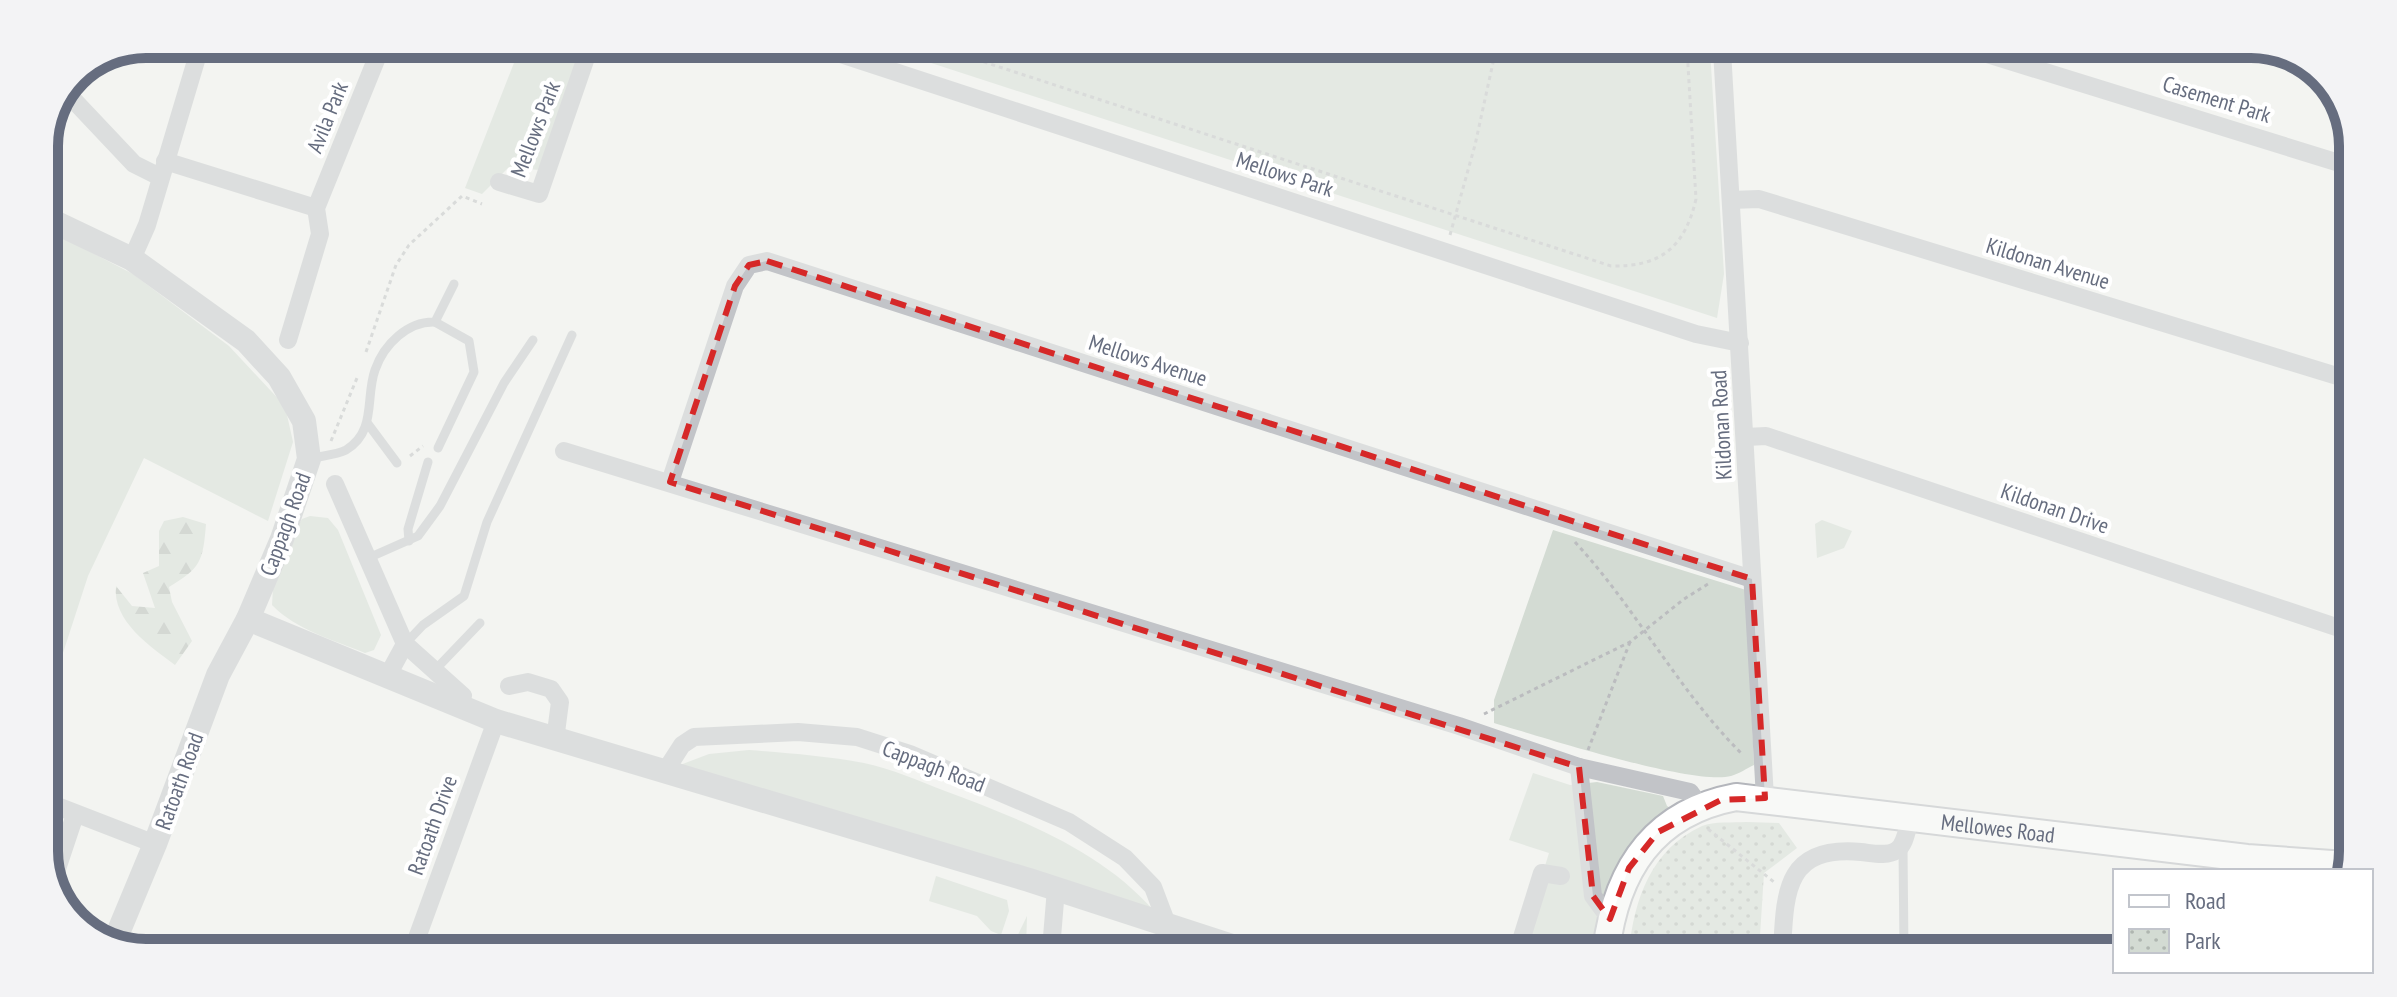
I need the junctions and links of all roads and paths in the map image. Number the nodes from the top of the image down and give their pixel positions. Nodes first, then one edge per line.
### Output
1 (197, 58) edge
2 (377, 58) edge
3 (586, 58) edge
4 (853, 58) edge
5 (971, 58) edge
6 (1494, 58) edge
7 (1688, 58) edge
8 (1722, 58) edge
9 (2000, 58) edge
10 (72, 99) edge
11 (2339, 163) edge
12 (163, 169) junction
13 (499, 182) dead end
14 (1731, 200) junction
15 (482, 204) dead end
16 (316, 208) junction
17 (1457, 218) junction
18 (58, 224) edge
19 (1445, 251) junction
20 (132, 259) junction
21 (454, 284) dead end
22 (435, 322) junction
23 (572, 335) dead end
24 (288, 340) dead end
25 (533, 340) dead end
26 (1740, 343) junction
27 (363, 362) dead end
28 (358, 375) dead end
29 (2339, 377) edge
30 (368, 424) junction
31 (1746, 437) junction
32 (331, 439) dead end
33 (438, 448) dead end
34 (564, 451) dead end
35 (309, 459) junction
36 (428, 462) dead end
37 (397, 463) dead end
38 (670, 482) junction
39 (335, 484) dead end
40 (1551, 516) junction
41 (409, 541) junction
42 (366, 559) junction
43 (1752, 579) junction
44 (1712, 583) dead end
45 (248, 619) junction
46 (480, 623) dead end
47 (2339, 628) edge
48 (1643, 629) junction
49 (1630, 642) junction
50 (405, 644) junction
51 (435, 670) junction
52 (387, 677) junction
53 (509, 686) dead end
54 (459, 706) junction
55 (496, 721) junction
56 (1459, 726) junction
57 (555, 740) junction
58 (1763, 757) junction
59 (1579, 767) junction
60 (664, 773) junction
61 (1765, 798) junction
62 (58, 807) edge
63 (1693, 809) junction
64 (75, 815) junction
65 (1911, 817) junction
66 (1903, 843) junction
67 (155, 844) junction
68 (59, 863) edge
69 (2337, 864) edge
70 (1561, 876) dead end
71 (1056, 889) junction
72 (1786, 891) junction
73 (1610, 919) junction
74 (1167, 924) junction
75 (118, 934) edge
76 (417, 939) edge
77 (1052, 939) edge
78 (1211, 939) edge
79 (1521, 939) edge
80 (1608, 939) edge
81 (1783, 939) edge
82 (1904, 939) edge

1 - 12 street
2 - 16 street, Avila Park
3 - 13 street, Mellows Park
4 - 19 street, Mellows Park
5 - 17 path
6 - 17 path
7 - 17 path
8 - 14 street, Kildonan Road
9 - 11 street, Casement Park
10 - 12 street
12 - 16 street
12 - 20 street
14 - 26 street, Kildonan Road
14 - 29 street, Kildonan Avenue
15 - 27 path
16 - 24 street, Avila Park
17 - 19 path
18 - 20 street, Cappagh Road
19 - 26 street, Mellows Park
20 - 35 street, Cappagh Road
21 - 22 lane
22 - 30 lane
22 - 33 lane
23 - 50 lane
25 - 41 lane
26 - 31 street, Kildonan Road
28 - 32 path
30 - 35 lane
30 - 37 lane
31 - 43 street, Kildonan Road
31 - 47 street, Kildonan Drive
34 - 38 street
35 - 45 street, Cappagh Road
36 - 41 lane
38 - 40 street, Mellows Avenue
38 - 56 street
39 - 42 street, Cappagh Road
40 - 43 street, Mellows Avenue
40 - 48 path
41 - 42 lane
42 - 50 street, Cappagh Road
43 - 58 street, Kildonan Road
44 - 48 path
45 - 52 street
45 - 67 street, Ratoath Road
46 - 51 lane
48 - 49 path
48 - 58 path
49 - 56 path
49 - 59 path
50 - 51 street, Cappagh Road
50 - 52 street
51 - 54 street, Cappagh Road
52 - 54 street
53 - 57 street
54 - 55 street
55 - 57 street
55 - 76 street, Ratoath Drive
56 - 59 street
57 - 60 street
58 - 61 street, Kildonan Road
59 - 63 street
59 - 73 street
60 - 71 street
60 - 74 street, Cappagh Road
61 - 63 main road, Mellowes Road
61 - 65 main road, Mellowes Road
62 - 64 street
63 - 72 path
63 - 73 main road, Mellowes Road
64 - 67 street
64 - 68 street
65 - 66 street
65 - 69 main road, Mellowes Road
66 - 72 street
66 - 82 lane
67 - 75 street, Ratoath Road
70 - 79 street
71 - 74 street
71 - 77 street
72 - 81 street
73 - 80 main road, Mellowes Road
74 - 78 street

